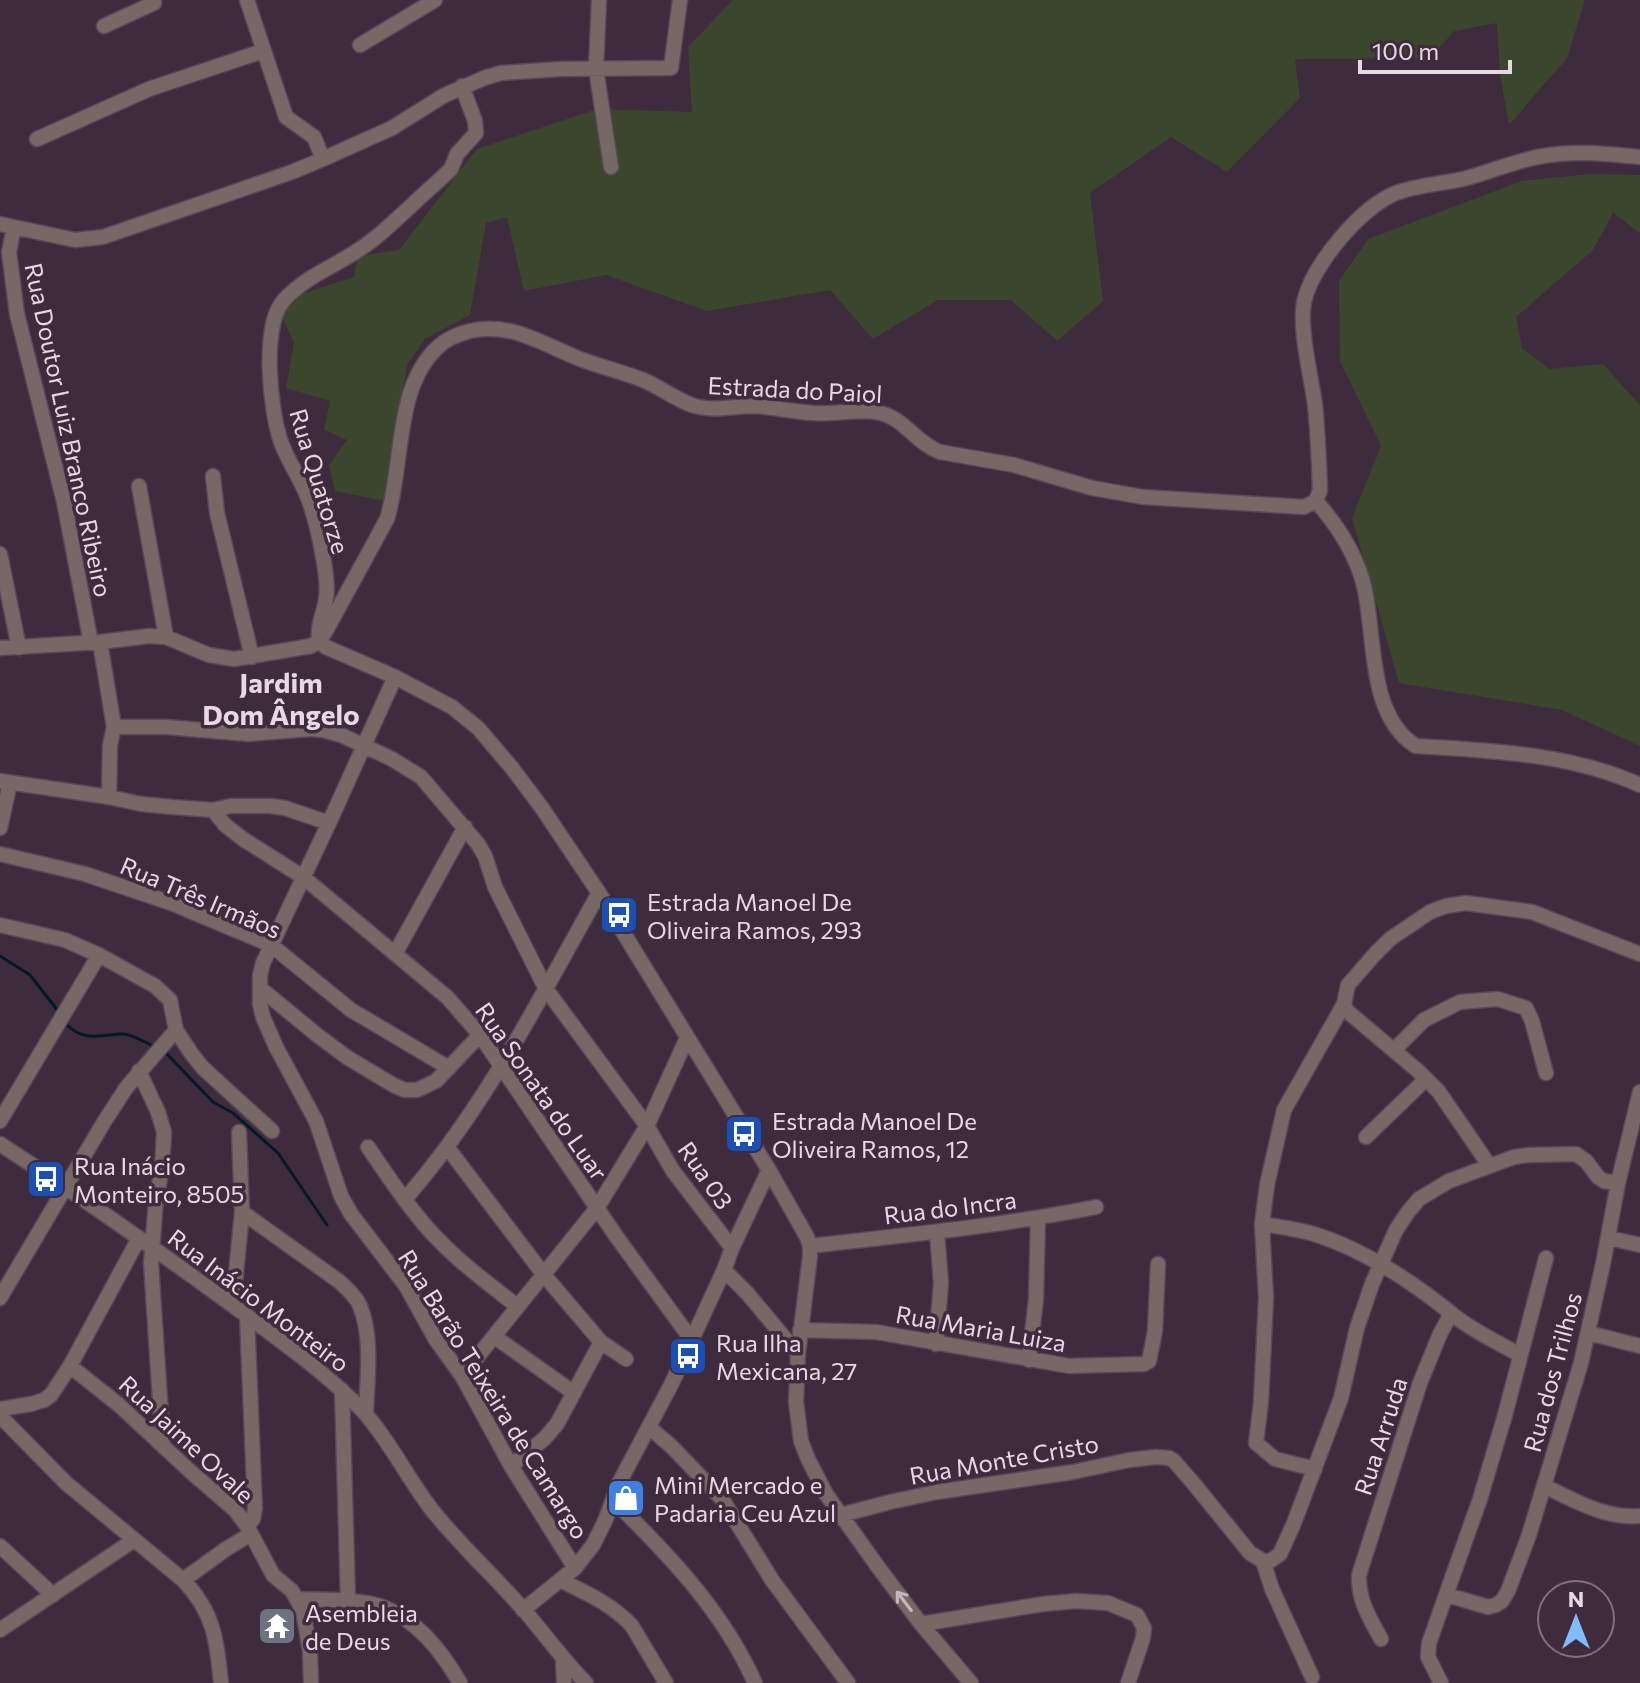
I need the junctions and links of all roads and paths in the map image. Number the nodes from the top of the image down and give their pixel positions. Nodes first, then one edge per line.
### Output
1 (247, 0) edge
2 (435, 0) edge
3 (599, 0) edge
4 (680, 0) edge
5 (158, 1) edge
6 (104, 26) dead end
7 (360, 45) dead end
8 (263, 51) junction
9 (596, 69) junction
10 (462, 86) junction
11 (37, 139) dead end
12 (1640, 157) edge
13 (323, 159) junction
14 (611, 167) dead end
15 (7, 226) edge
16 (213, 476) dead end
17 (139, 486) dead end
18 (1318, 495) junction
19 (1, 561) edge
20 (166, 637) junction
21 (319, 641) junction
22 (95, 642) junction
23 (0, 648) edge
24 (19, 648) junction
25 (252, 657) junction
26 (395, 677) junction
27 (114, 727) junction
28 (363, 745) junction
29 (5, 782) edge
30 (1640, 785) edge
31 (109, 797) junction
32 (213, 810) junction
33 (329, 823) junction
34 (465, 827) junction
35 (0, 828) edge
36 (0, 854) edge
37 (303, 877) junction
38 (599, 893) junction
39 (0, 925) edge
40 (271, 945) junction
41 (396, 952) junction
42 (1640, 954) edge
43 (99, 955) junction
44 (260, 988) junction
45 (546, 989) junction
46 (1344, 1004) junction
47 (176, 1030) junction
48 (480, 1035) junction
49 (687, 1038) junction
50 (1394, 1050) junction
51 (502, 1065) junction
52 (449, 1068) junction
53 (139, 1071) junction
54 (1546, 1073) dead end
55 (1426, 1079) junction
56 (1640, 1092) edge
57 (0, 1121) edge
58 (647, 1126) junction
59 (272, 1131) dead end
60 (239, 1132) dead end
61 (1366, 1137) dead end
62 (0, 1144) edge
63 (368, 1147) dead end
64 (447, 1147) junction
65 (1489, 1165) junction
66 (769, 1170) junction
67 (1618, 1183) junction
68 (67, 1187) junction
69 (405, 1199) junction
70 (1096, 1207) dead end
71 (597, 1208) junction
72 (242, 1212) junction
73 (1038, 1218) junction
74 (1262, 1224) junction
75 (937, 1233) junction
76 (1609, 1238) junction
77 (145, 1242) junction
78 (1640, 1245) edge
79 (810, 1246) junction
80 (732, 1248) junction
81 (1546, 1258) dead end
82 (1158, 1264) dead end
83 (1381, 1264) junction
84 (724, 1270) junction
85 (544, 1275) junction
86 (0, 1298) edge
87 (233, 1304) junction
88 (517, 1306) junction
89 (1451, 1314) junction
90 (247, 1316) junction
91 (800, 1330) junction
92 (1588, 1333) junction
93 (495, 1337) junction
94 (691, 1339) junction
95 (601, 1342) junction
96 (936, 1344) junction
97 (1640, 1346) edge
98 (798, 1354) junction
99 (1520, 1355) junction
100 (626, 1359) dead end
101 (1029, 1360) junction
102 (70, 1366) junction
103 (462, 1376) junction
104 (342, 1390) junction
105 (574, 1393) junction
106 (0, 1409) edge
107 (366, 1414) junction
108 (0, 1416) edge
109 (649, 1427) junction
110 (163, 1445) junction
111 (511, 1466) junction
112 (1315, 1469) junction
113 (1544, 1486) junction
114 (613, 1500) junction
115 (841, 1515) junction
116 (1640, 1516) edge
117 (249, 1530) junction
118 (134, 1540) junction
119 (0, 1546) edge
120 (1263, 1561) junction
121 (575, 1568) junction
122 (183, 1580) junction
123 (560, 1580) junction
124 (53, 1595) junction
125 (1447, 1595) junction
126 (298, 1599) junction
127 (348, 1600) junction
128 (523, 1610) junction
129 (921, 1624) junction
130 (0, 1630) edge
131 (1381, 1639) dead end
132 (563, 1660) junction
133 (1312, 1677) dead end
134 (221, 1683) edge
135 (311, 1683) edge
136 (460, 1683) edge
137 (564, 1683) edge
138 (586, 1683) edge
139 (666, 1683) edge
140 (755, 1683) edge
141 (848, 1683) edge
142 (971, 1683) edge
143 (1128, 1683) edge
144 (1441, 1683) edge

1 - 8 street
2 - 7 street
3 - 9 street
4 - 9 street
5 - 6 street
8 - 11 street
8 - 13 street
9 - 10 street
9 - 14 street
10 - 13 street
10 - 21 street, Rua Quatorze
12 - 18 street
13 - 15 street
15 - 22 street, Rua Doutor Luiz Branco Ribeiro
16 - 25 street
17 - 20 street
18 - 21 street, Estrada do Paiol
18 - 30 street
19 - 24 street
20 - 22 street
20 - 25 street
21 - 25 street
21 - 26 street
22 - 24 street
22 - 27 street, Rua Doutor Luiz Branco Ribeiro
23 - 24 street
26 - 28 street, Rua Barão Teixeira de Camargo
26 - 38 street
27 - 28 street, Rua 03
27 - 31 street, Rua Doutor Luiz Branco Ribeiro
28 - 33 street, Rua Barão Teixeira de Camargo
28 - 34 street, Rua 03
29 - 31 street
29 - 35 street
31 - 32 street
32 - 33 street
32 - 37 street, Rua Sonata do Luar
33 - 37 street, Rua Barão Teixeira de Camargo
34 - 41 street
34 - 45 street, Rua 03
36 - 40 street, Rua Três Irmãos
37 - 40 street, Rua Barão Teixeira de Camargo
37 - 41 street, Rua Sonata do Luar
38 - 45 street
38 - 49 street
39 - 43 street
40 - 44 street, Rua Barão Teixeira de Camargo
40 - 52 street, Rua Três Irmãos
41 - 48 street, Rua Sonata do Luar
42 - 46 street
43 - 47 street
43 - 57 street
44 - 52 street
44 - 103 street, Rua Barão Teixeira de Camargo
45 - 51 street
45 - 58 street, Rua 03
46 - 50 street
46 - 74 street
47 - 53 street
47 - 59 street
48 - 51 street, Rua Sonata do Luar
48 - 52 street
49 - 58 street
49 - 66 street
50 - 54 street
50 - 55 street
51 - 64 street
51 - 71 street, Rua Sonata do Luar
53 - 68 street
53 - 77 street
55 - 61 street
55 - 65 street
56 - 67 street, Rua dos Trilhos
58 - 71 street
58 - 80 street, Rua 03
60 - 72 street
62 - 68 street, Rua Inácio Monteiro
63 - 69 street
64 - 69 street
64 - 85 street
65 - 67 street
65 - 83 street
66 - 79 street
66 - 80 street
67 - 76 street, Rua dos Trilhos
68 - 77 street, Rua Inácio Monteiro
68 - 86 street
69 - 88 street
70 - 73 street, Rua do Incra
71 - 85 street
71 - 94 street, Rua Sonata do Luar
72 - 87 street
72 - 107 street
73 - 75 street, Rua do Incra
73 - 101 street
74 - 83 street
74 - 112 street
75 - 79 street, Rua do Incra
75 - 96 street
76 - 78 street
76 - 92 street, Rua dos Trilhos
77 - 87 street, Rua Inácio Monteiro
77 - 102 street
77 - 110 street
79 - 91 street
80 - 84 street
81 - 99 street
82 - 101 street, Rua Maria Luiza
83 - 89 street
83 - 112 street
84 - 94 street
84 - 98 street
85 - 88 street
85 - 95 street
87 - 90 street, Rua Inácio Monteiro
88 - 93 street
89 - 99 street
89 - 131 street, Rua Arruda
90 - 104 street, Rua Inácio Monteiro
90 - 117 street
91 - 96 street, Rua Maria Luiza
91 - 98 street
92 - 97 street
92 - 113 street, Rua dos Trilhos
93 - 103 street
93 - 105 street
94 - 109 street
95 - 100 street
95 - 105 street
96 - 101 street, Rua Maria Luiza
98 - 115 street
99 - 125 street
102 - 106 street
102 - 110 street, Rua Jaime Ovale
103 - 111 street, Rua Barão Teixeira de Camargo
104 - 107 street, Rua Inácio Monteiro
104 - 127 street
105 - 111 street
107 - 128 street, Rua Inácio Monteiro
108 - 118 street
109 - 114 street
109 - 141 street
110 - 117 street, Rua Jaime Ovale
111 - 121 street, Rua Barão Teixeira de Camargo
112 - 120 street
113 - 116 street
113 - 125 street, Rua dos Trilhos
114 - 121 street
114 - 140 street
115 - 120 street, Rua Monte Cristo
129 -> 115 street
117 - 122 street
117 - 126 street, Rua Jaime Ovale
118 - 122 street
118 - 124 street
119 - 124 street
120 - 133 street
121 - 123 street
122 - 134 street
123 - 128 street
123 - 139 street
124 - 130 street
125 - 144 street
126 - 127 street
126 - 135 street, Rua Jaime Ovale
127 - 136 street
128 - 132 street, Rua Inácio Monteiro
129 - 142 street
129 - 143 street
132 - 137 street
132 - 138 street, Rua Inácio Monteiro

